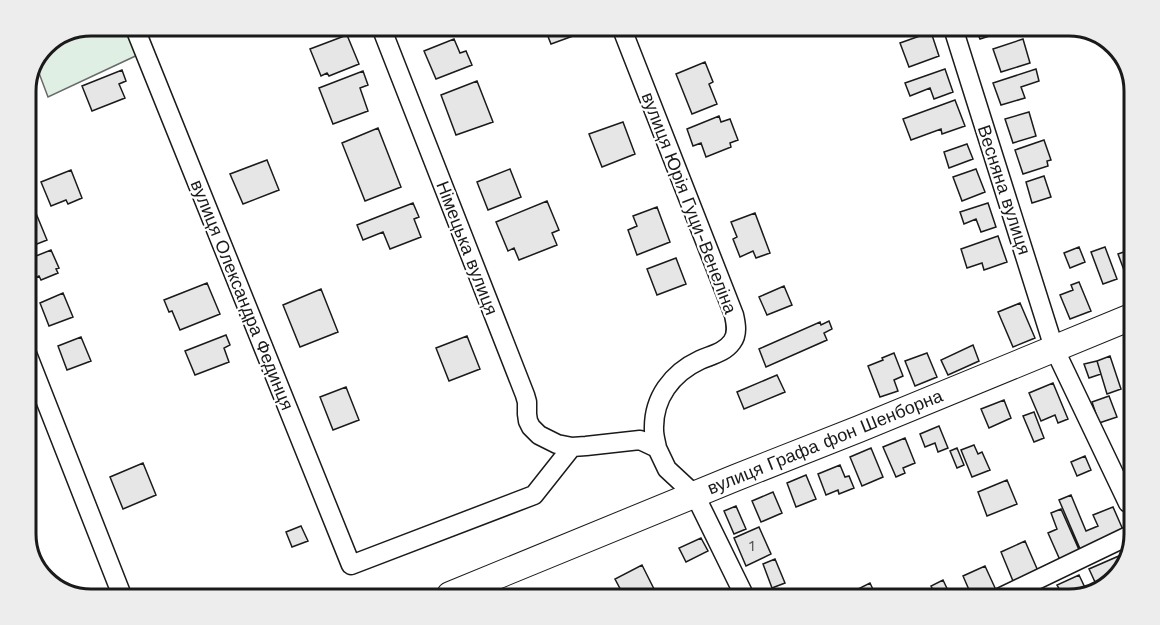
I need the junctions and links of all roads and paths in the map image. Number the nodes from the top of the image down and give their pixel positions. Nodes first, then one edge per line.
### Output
1 (138, 36) edge
2 (385, 36) edge
3 (625, 36) edge
4 (955, 36) edge
5 (1124, 320) edge
6 (1054, 348) junction
7 (36, 376) edge
8 (572, 447) junction
9 (657, 448) junction
10 (1124, 494) edge
11 (695, 495) junction
12 (1124, 538) edge
13 (119, 589) edge
14 (465, 589) edge
15 (741, 589) edge
16 (1018, 589) edge

1 - 8 street, вулиця Олександра Фединця
2 - 8 street, Німецька вулиця
3 - 9 street, вулиця Юрія Гуци-Венеліна
4 - 6 street, Весняна вулиця
5 - 6 highway, вулиця Графа фон Шенборна
6 - 10 street, Весняна вулиця
6 - 11 highway, вулиця Графа фон Шенборна
7 - 13 street
8 - 9 street
9 - 11 street, вулиця Графа фон Шенборна
11 - 14 highway
11 - 15 street
12 - 16 street

